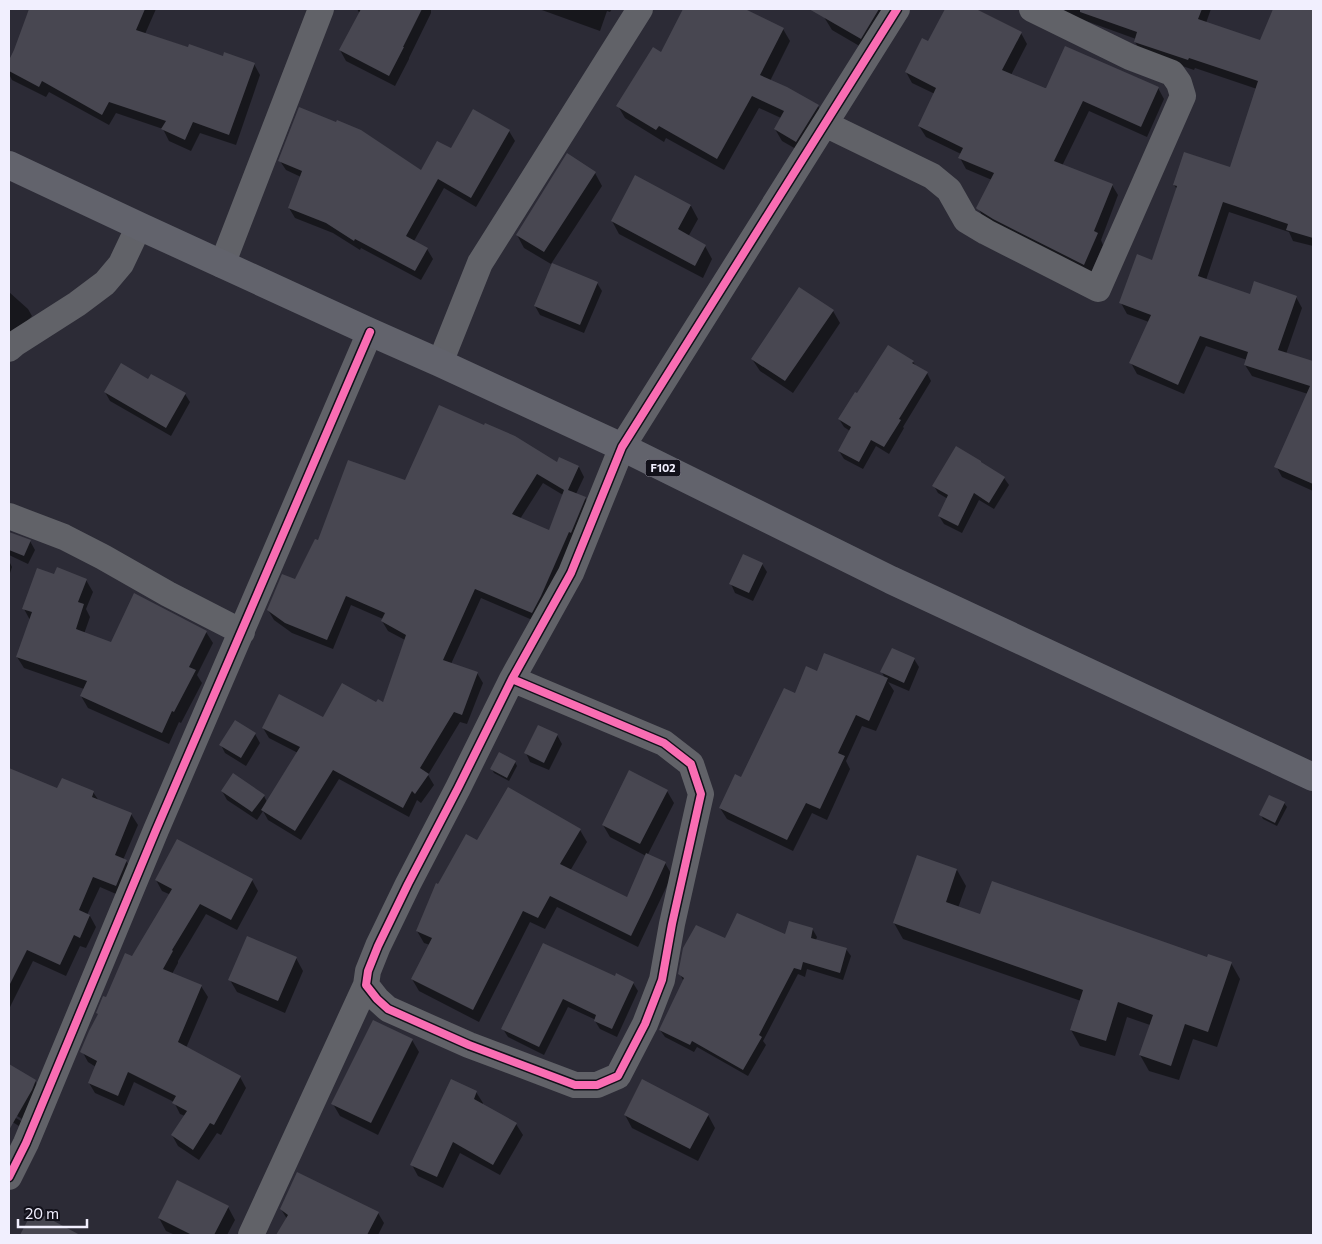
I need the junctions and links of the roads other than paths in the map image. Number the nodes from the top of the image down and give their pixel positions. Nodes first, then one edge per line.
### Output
1 (321, 9) edge
2 (640, 9) edge
3 (897, 9) edge
4 (1032, 9) edge
5 (825, 124) junction
6 (9, 165) edge
7 (139, 226) junction
8 (222, 265) junction
9 (370, 332) junction
10 (9, 349) edge
11 (440, 363) junction
12 (622, 448) junction
13 (9, 516) edge
14 (242, 632) junction
15 (512, 679) junction
16 (1313, 777) edge
17 (366, 985) junction
18 (9, 1177) edge
19 (251, 1235) edge

1 - 8 street
2 - 11 street
3 - 5 street
4 - 5 street
5 - 12 street
6 - 7 main road, F102
7 - 8 main road, F102
7 - 10 street
8 - 9 main road, F102
9 - 11 main road, F102
9 - 14 street
11 - 12 main road, F102
12 - 15 street
12 - 16 main road, F102
13 - 14 street
14 - 18 street
15 - 17 street
15 - 17 street
17 - 19 street

